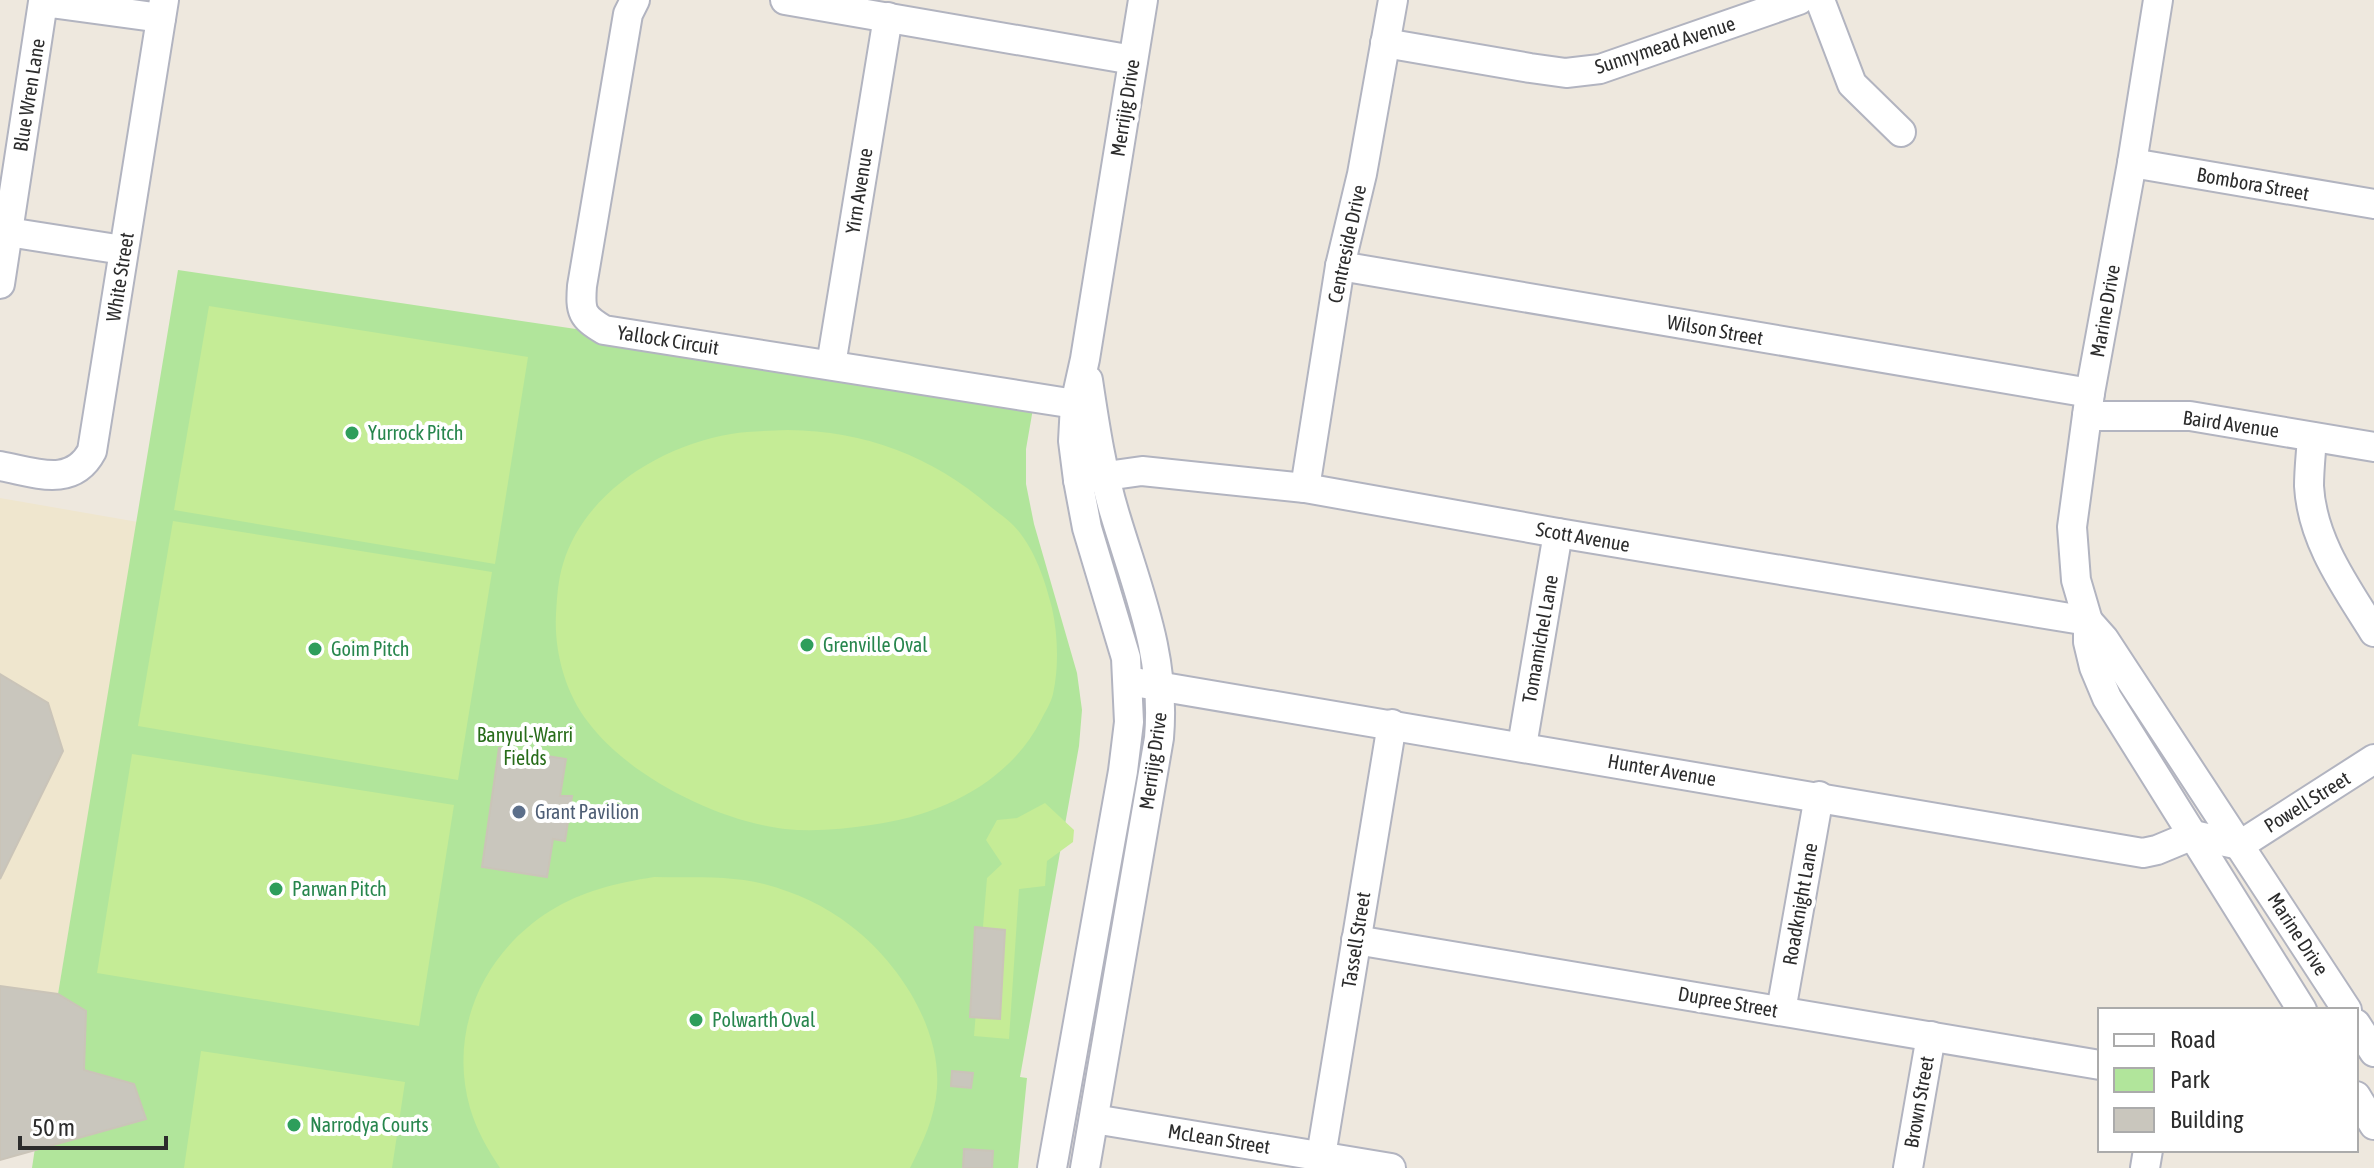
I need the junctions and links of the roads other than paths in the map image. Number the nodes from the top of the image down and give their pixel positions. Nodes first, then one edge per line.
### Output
1 (635, 0) edge
2 (785, 0) edge
3 (1143, 0) edge
4 (1393, 0) edge
5 (1799, 0) edge
6 (1820, 0) edge
7 (2158, 0) edge
8 (43, 2) edge
9 (163, 9) edge
10 (901, 13) edge
11 (1385, 43) junction
12 (1133, 60) junction
13 (1901, 132) dead end
14 (2132, 163) junction
15 (2374, 204) edge
16 (8, 232) junction
17 (123, 250) junction
18 (1340, 266) junction
19 (0, 284) edge
20 (1085, 359) junction
21 (831, 365) junction
22 (1075, 404) junction
23 (2089, 404) junction
24 (2312, 437) junction
25 (2374, 447) edge
26 (0, 466) edge
27 (1091, 477) junction
28 (1305, 488) junction
29 (1558, 533) junction
30 (2088, 621) junction
31 (2374, 632) edge
32 (1128, 681) junction
33 (1160, 686) junction
34 (1392, 724) junction
35 (1522, 746) junction
36 (2374, 759) edge
37 (1819, 796) junction
38 (2193, 835) junction
39 (2240, 845) junction
40 (1356, 940) junction
41 (2301, 1008) edge
42 (2348, 1008) edge
43 (1781, 1011) junction
44 (1931, 1036) junction
45 (2098, 1065) edge
46 (2358, 1099) edge
47 (1094, 1119) junction
48 (2374, 1125) edge
49 (1321, 1156) junction
50 (1052, 1168) edge
51 (1085, 1168) edge
52 (1391, 1168) edge
53 (1908, 1168) edge

1 - 21 street, Yallock Circuit
2 - 10 street
3 - 12 street, Merrijig Drive
4 - 11 street, Centreside Drive
5 - 11 street, Sunnymead Avenue
6 - 13 street
7 - 14 street, Marine Drive
8 - 9 street
8 - 16 street, Blue Wren Lane
9 - 17 street, White Street
10 - 12 street
10 - 21 street, Yirn Avenue
11 - 18 street, Centreside Drive
12 - 20 street, Merrijig Drive
14 - 15 street, Bombora Street
14 - 23 street, Marine Drive
16 - 17 street
16 - 19 street, Blue Wren Lane
17 - 26 street, White Street
18 - 23 street, Wilson Street
18 - 28 street, Centreside Drive
20 - 22 street, Merrijig Drive
20 - 27 street, Merrijig Drive
21 - 22 street, Yallock Circuit
22 - 27 street, Merrijig Drive
23 - 24 street, Baird Avenue
23 - 30 street, Marine Drive
24 - 25 street, Baird Avenue
24 - 31 street
27 - 28 street, Scott Avenue
27 - 32 street, Merrijig Drive
27 - 33 street, Merrijig Drive
28 - 29 street, Scott Avenue
29 - 30 street, Scott Avenue
29 - 35 street, Tomamichel Lane
30 - 38 street, Marine Drive
30 - 39 street, Marine Drive
32 - 33 street, Hunter Avenue
32 - 50 street, Merrijig Drive
33 - 34 street, Hunter Avenue
33 - 47 street, Merrijig Drive
34 - 35 street, Hunter Avenue
34 - 40 street, Tassell Street
35 - 37 street, Hunter Avenue
36 - 39 street, Powell Street
37 - 38 street, Hunter Avenue
37 - 43 street, Roadknight Lane
38 - 39 street
38 - 41 street, Marine Drive
39 - 42 street, Marine Drive
40 - 43 street, Dupree Street
40 - 49 street, Tassell Street
43 - 44 street, Dupree Street
44 - 45 street, Dupree Street
44 - 53 street, Brown Street
46 - 48 street
47 - 49 street, McLean Street
47 - 51 street, Merrijig Drive
49 - 52 street, McLean Street

